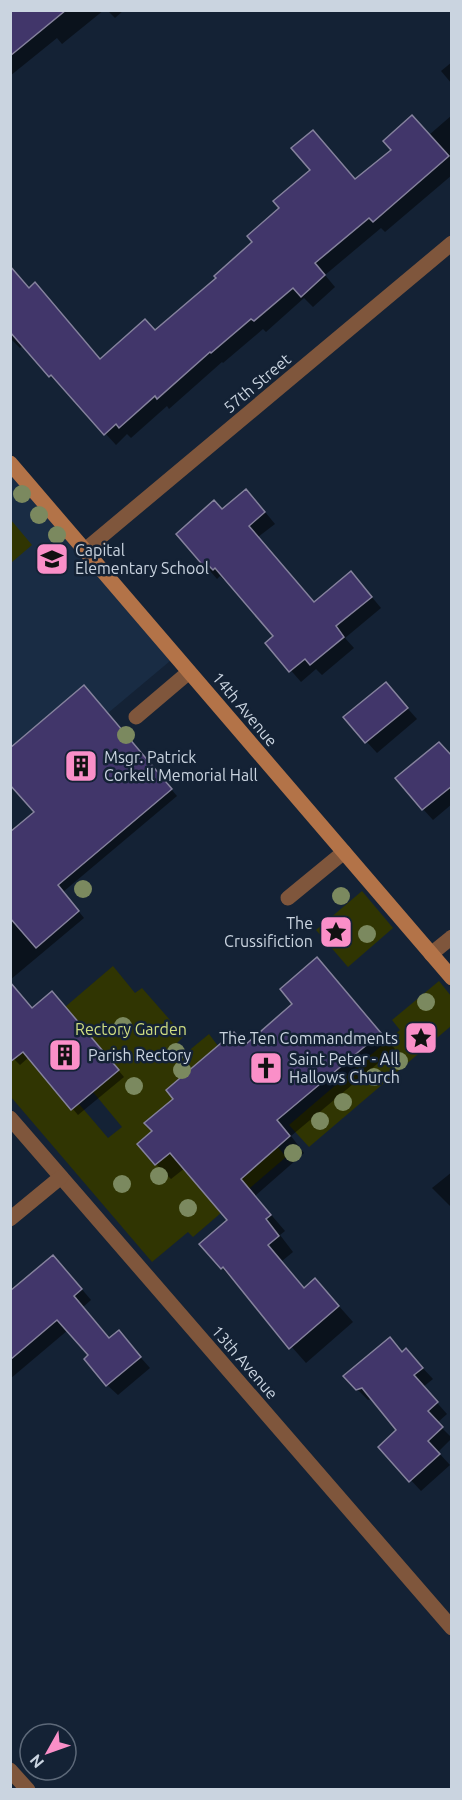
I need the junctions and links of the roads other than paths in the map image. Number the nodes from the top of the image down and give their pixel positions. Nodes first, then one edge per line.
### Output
1 (452, 243) edge
2 (10, 463) edge
3 (85, 550) junction
4 (189, 672) junction
5 (136, 717) dead end
6 (344, 852) junction
7 (288, 898) dead end
8 (452, 937) edge
9 (431, 954) junction
10 (452, 978) edge
11 (10, 1118) edge
12 (61, 1177) junction
13 (10, 1220) edge
14 (452, 1628) edge
15 (10, 1770) edge
16 (28, 1790) edge

1 - 3 street, 57th Street
2 - 3 street, 14th Avenue
3 - 4 street, 14th Avenue
4 - 5 street
4 - 6 street, 14th Avenue
6 - 7 street
6 - 9 street, 14th Avenue
8 - 9 street
9 - 10 street, 14th Avenue
11 - 12 street, 13th Avenue
12 - 13 street
12 - 14 street, 13th Avenue
15 - 16 street

